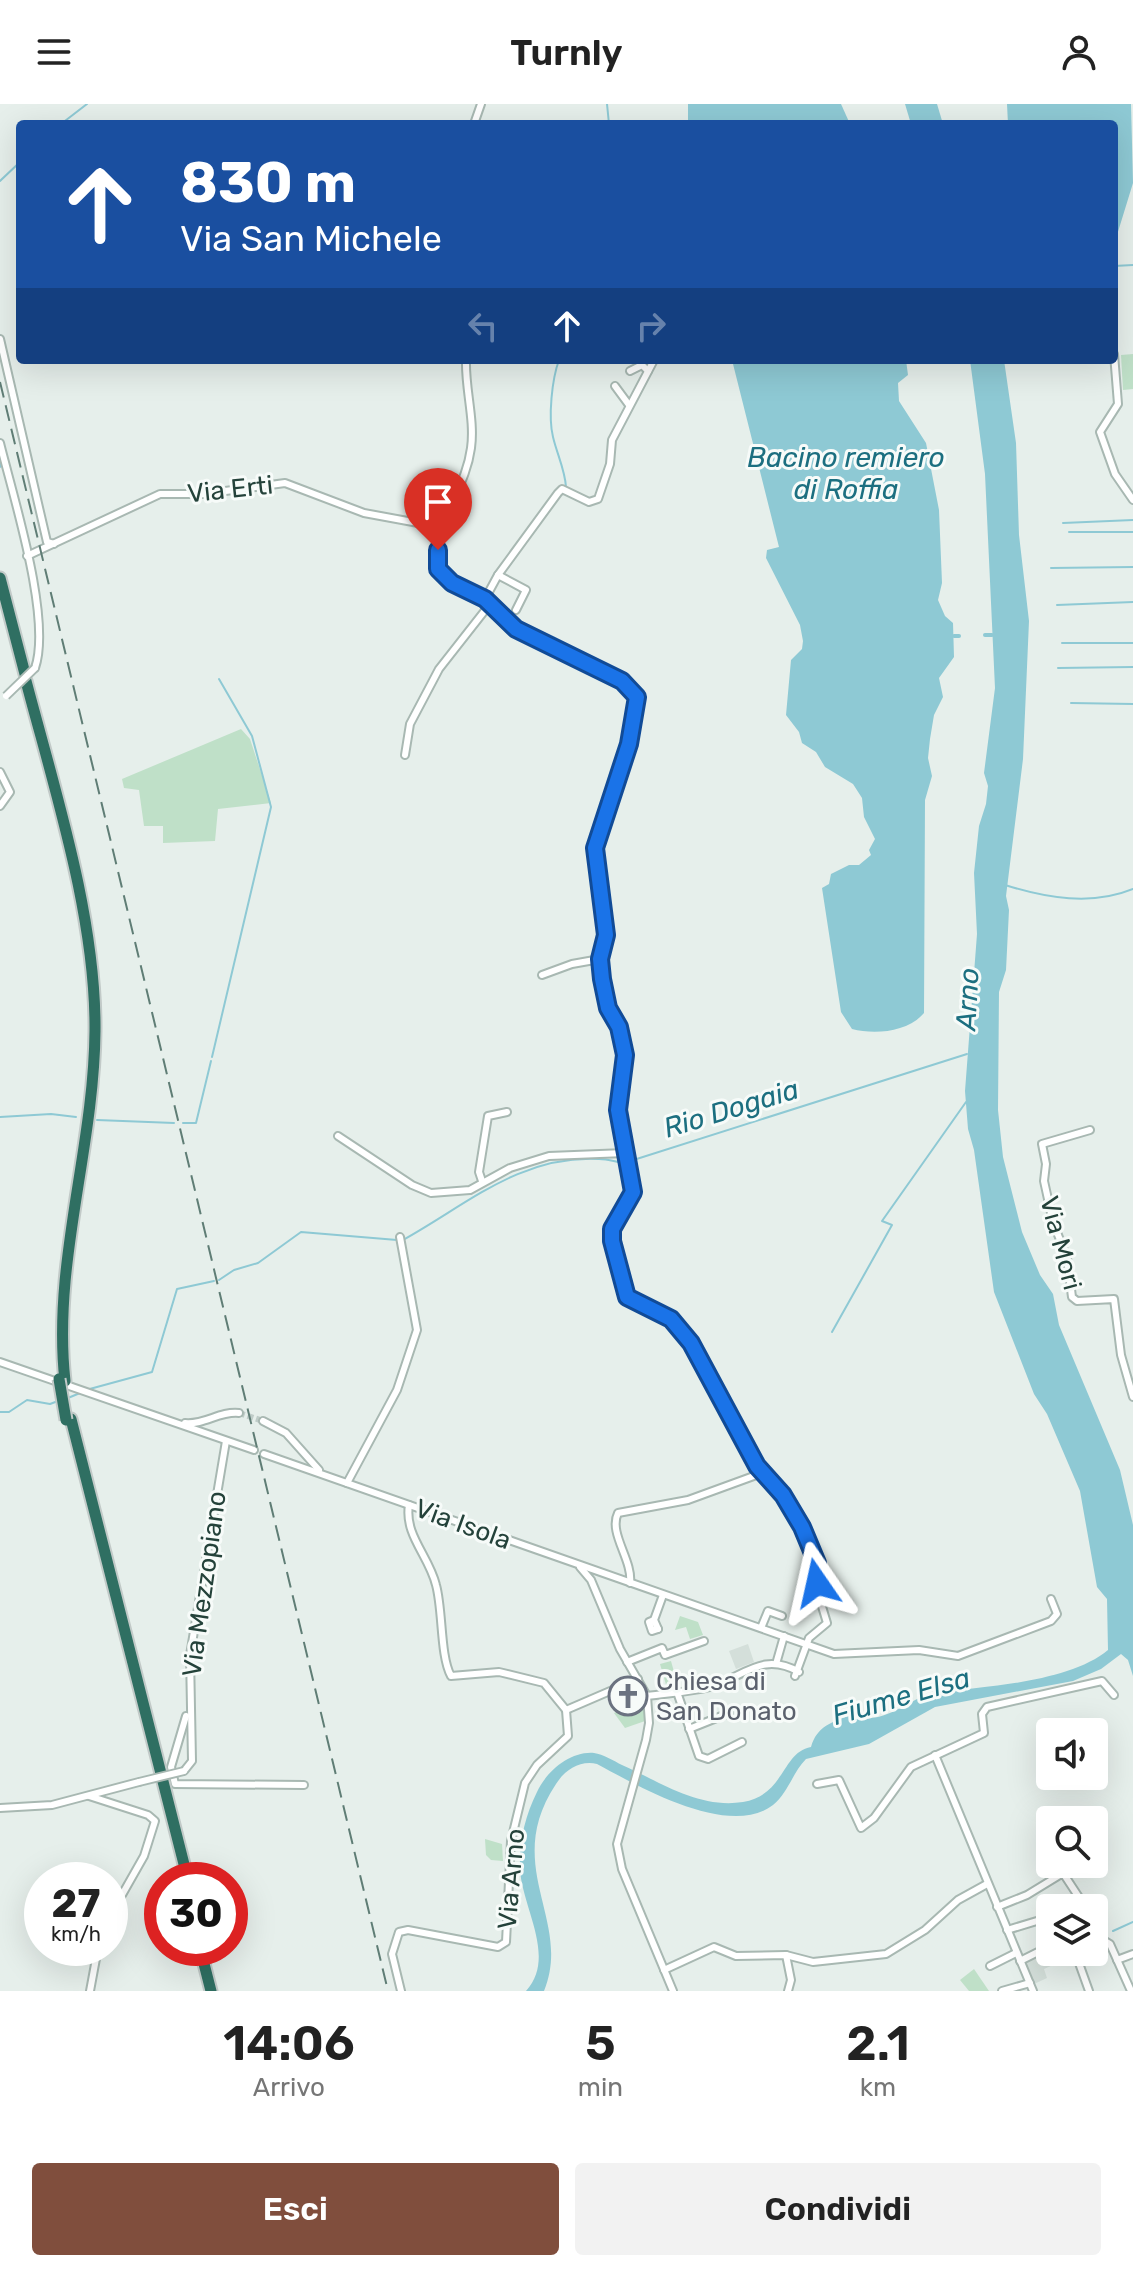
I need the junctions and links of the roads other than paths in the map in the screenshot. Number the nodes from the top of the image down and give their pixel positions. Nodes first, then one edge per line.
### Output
1 (0, 339) edge
2 (466, 364) edge
3 (652, 364) edge
4 (1115, 364) edge
5 (630, 371) dead end
6 (648, 371) junction
7 (615, 386) dead end
8 (629, 405) junction
9 (0, 443) edge
10 (1133, 500) edge
11 (440, 527) junction
12 (54, 544) junction
13 (27, 556) junction
14 (498, 575) junction
15 (0, 578) edge
16 (0, 599) edge
17 (487, 602) junction
18 (516, 610) dead end
19 (26, 677) junction
20 (3, 698) edge
21 (405, 755) dead end
22 (0, 772) edge
23 (0, 806) edge
24 (600, 959) junction
25 (542, 975) dead end
26 (507, 1112) dead end
27 (1090, 1130) dead end
28 (338, 1136) dead end
29 (626, 1155) junction
30 (482, 1181) junction
31 (400, 1237) dead end
32 (0, 1362) edge
33 (1133, 1397) edge
34 (239, 1413) tunnel mouth
35 (214, 1416) junction
36 (173, 1421) junction
37 (263, 1421) tunnel mouth
38 (203, 1422) junction
39 (209, 1432) junction
40 (226, 1441) junction
41 (254, 1450) dead end
42 (264, 1454) dead end
43 (298, 1462) junction
44 (762, 1473) junction
45 (347, 1483) junction
46 (409, 1505) junction
47 (571, 1563) junction
48 (601, 1573) junction
49 (590, 1579) junction
50 (630, 1583) junction
51 (663, 1595) junction
52 (1051, 1599) dead end
53 (782, 1616) dead end
54 (654, 1620) dead end
55 (761, 1628) junction
56 (784, 1636) junction
57 (704, 1641) dead end
58 (806, 1645) junction
59 (627, 1662) junction
60 (776, 1664) junction
61 (638, 1679) junction
62 (677, 1692) junction
63 (1114, 1695) dead end
64 (647, 1696) junction
65 (189, 1704) junction
66 (566, 1710) junction
67 (729, 1713) dead end
68 (689, 1729) junction
69 (742, 1742) dead end
70 (935, 1755) junction
71 (817, 1784) dead end
72 (304, 1785) dead end
73 (89, 1796) junction
74 (0, 1808) edge
75 (181, 1862) edge
76 (128, 1884) edge
77 (987, 1884) junction
78 (1077, 1894) edge
79 (997, 1907) junction
80 (1036, 1921) edge
81 (1007, 1930) junction
82 (1108, 1946) edge
83 (1016, 1953) junction
84 (1036, 1953) edge
85 (1133, 1954) edge
86 (786, 1955) junction
87 (1117, 1960) junction
88 (1020, 1961) junction
89 (95, 1966) edge
90 (207, 1966) edge
91 (990, 1966) dead end
92 (1080, 1966) edge
93 (664, 1970) junction
94 (1030, 1983) junction
95 (90, 1991) edge
96 (213, 1991) edge
97 (401, 1991) edge
98 (673, 1991) edge
99 (788, 1991) edge
100 (1002, 1991) edge
101 (1033, 1991) edge
102 (1089, 1991) edge
103 (1131, 1991) edge

1 - 12 street
2 - 11 street
3 - 6 street
4 - 10 street
5 - 6 street
6 - 8 street
7 - 8 street
8 - 14 street
9 - 13 street
11 - 12 street, Via Erti
11 - 17 street
12 - 13 street, Via Erti
13 - 19 street
14 - 17 street
14 - 18 street
15 - 19 highway
16 - 19 highway
17 - 21 street
17 - 24 street
19 - 20 street, bridge
19 - 75 highway, bridge
22 - 23 street
24 - 25 street
24 - 29 street
26 - 30 street
27 - 33 street, Via Mori
28 - 30 street
29 - 30 street
29 - 44 street
31 - 45 street
32 - 36 street
34 - 35 street
35 - 38 street
35 - 39 street
36 - 38 street
36 - 39 street
37 - 43 street
38 - 39 street
39 - 40 street
40 - 41 street
40 - 65 street, Via Mezzopiano
42 - 43 street, Via Isola
43 - 45 street, Via Isola
44 - 50 street
44 - 58 street
45 - 46 street, Via Isola
46 - 47 street, Via Isola
46 - 66 street
47 - 48 street, Via Isola
47 - 49 street
48 - 49 street
48 - 50 street, Via Isola
49 - 59 street
50 - 51 street, Via Isola
51 - 54 street
51 - 55 street, Via Isola
52 - 58 street, Via Isola
53 - 55 street
55 - 56 street, Via Isola
56 - 58 street, Via Isola
56 - 60 street
57 - 59 street
58 - 60 street
59 - 61 street
60 - 62 street
61 - 64 street
61 - 66 street
62 - 64 street
62 - 68 street
63 - 70 street
64 - 93 street
65 - 72 street
65 - 73 street, Via Mezzopiano, bridge
66 - 97 street, Via Arno
67 - 68 street
68 - 69 street
70 - 71 street
70 - 77 street
73 - 74 street, Via Mezzopiano
73 - 76 street
77 - 79 street
77 - 86 street
78 - 79 street
79 - 81 street
80 - 81 street
81 - 83 street
82 - 87 street
83 - 88 street
83 - 91 street
84 - 88 street
85 - 87 street
86 - 93 street
86 - 99 street
87 - 103 street
88 - 94 street
89 - 95 street
90 - 96 highway
92 - 102 street
93 - 98 street
94 - 100 street
94 - 101 street

